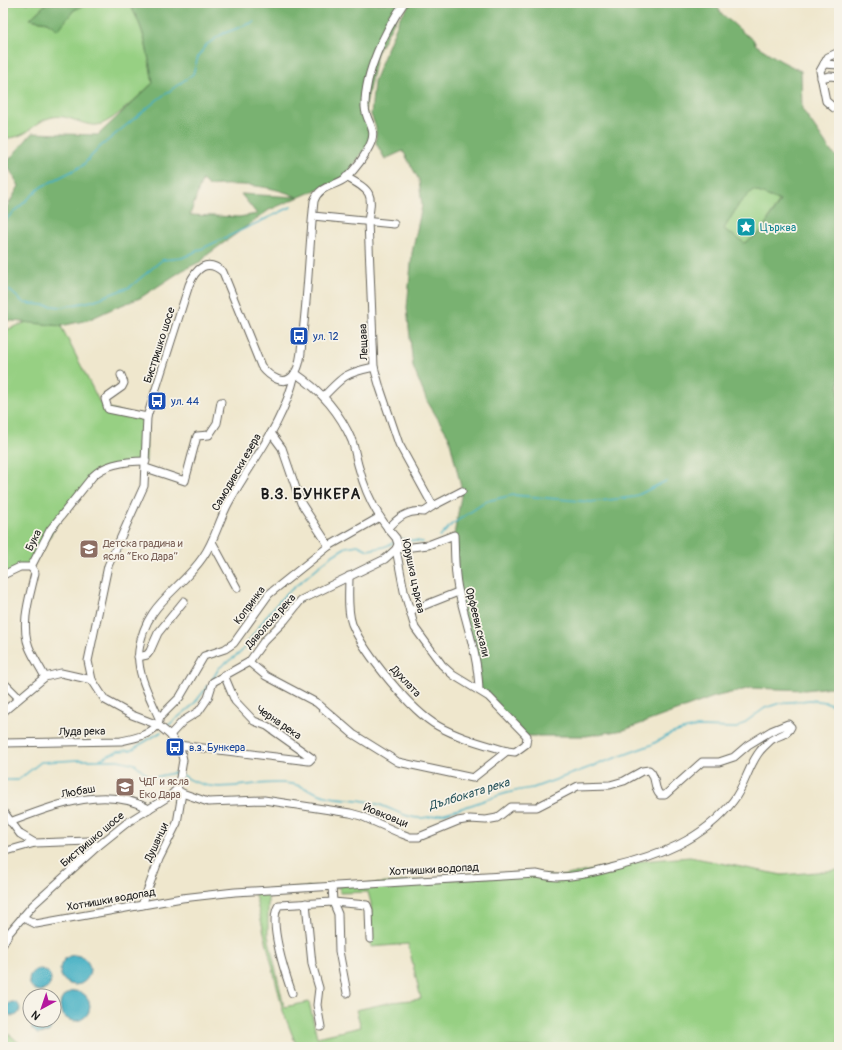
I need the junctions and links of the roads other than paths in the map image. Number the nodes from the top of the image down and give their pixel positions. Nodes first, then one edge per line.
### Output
1 (404, 3) edge
2 (839, 52) edge
3 (824, 64) junction
4 (839, 65) edge
5 (839, 77) edge
6 (821, 78) junction
7 (839, 106) edge
8 (346, 177) junction
9 (313, 216) junction
10 (368, 221) junction
11 (394, 224) dead end
12 (374, 367) junction
13 (295, 373) junction
14 (120, 375) dead end
15 (324, 396) junction
16 (221, 402) dead end
17 (147, 417) junction
18 (272, 433) junction
19 (146, 465) junction
20 (462, 491) dead end
21 (433, 506) junction
22 (380, 517) junction
23 (388, 528) junction
24 (212, 542) junction
25 (329, 546) junction
26 (396, 549) junction
27 (31, 567) junction
28 (3, 575) edge
29 (349, 576) junction
30 (237, 588) dead end
31 (458, 592) junction
32 (184, 601) dead end
33 (410, 611) junction
34 (138, 657) junction
35 (249, 662) junction
36 (224, 675) junction
37 (45, 677) junction
38 (92, 680) junction
39 (3, 682) edge
40 (479, 690) junction
41 (19, 698) junction
42 (3, 712) edge
43 (159, 722) junction
44 (791, 727) joint
45 (170, 735) junction
46 (3, 743) edge
47 (178, 745) junction
48 (507, 751) junction
49 (179, 791) junction
50 (150, 809) junction
51 (3, 811) edge
52 (10, 822) junction
53 (34, 843) junction
54 (98, 846) junction
55 (3, 852) edge
56 (332, 886) junction
57 (333, 902) junction
58 (306, 904) junction
59 (142, 905) junction
60 (22, 917) junction
61 (370, 939) dead end
62 (3, 944) edge
63 (292, 993) dead end
64 (347, 994) dead end
65 (321, 1027) dead end

1 - 8 street
2 - 3 street
3 - 4 street
3 - 6 street
5 - 6 street
6 - 7 street
8 - 9 street
8 - 10 street, Лещава
9 - 10 street
9 - 13 street
10 - 11 street
10 - 12 street, Лещава
12 - 15 street
12 - 21 street, Лещава
13 - 15 street, Юрушка църква
13 - 17 street, Бистришко шосе
13 - 18 street, Самодивски езера
14 - 17 street
15 - 22 street, Юрушка църква
16 - 19 street
17 - 19 street, Бистришко шосе
18 - 24 street, Самодивски езера
18 - 25 street
19 - 27 street, Бука
19 - 38 street, Бистришко шосе
20 - 21 street
21 - 23 street
22 - 23 street, Юрушка църква
22 - 25 street, Копринка
23 - 26 street, Юрушка църква
24 - 30 street
24 - 34 street, Самодивски езера
25 - 43 street, Копринка
26 - 29 street, Дяволска река
26 - 31 street, Орфееви скали
26 - 33 street, Юрушка църква
27 - 28 street
27 - 37 street, Бука
29 - 35 street, Дяволска река
29 - 48 street, Духлата
31 - 33 street
31 - 40 street, Орфееви скали
32 - 34 street
33 - 40 street, Юрушка църква
34 - 43 street, Самодивски езера
35 - 36 street, Дяволска река
35 - 48 street
36 - 45 street, Дяволска река
36 - 47 street, Черна река
37 - 38 street
37 - 41 street
38 - 43 street, Бистришко шосе
39 - 41 street
40 - 48 street, Юрушка църква
41 - 42 street
43 - 45 street, Бистришко шосе
43 - 46 street, Луда река
44 - 49 street, Йовковци
44 - 56 street, Хотнишки водопад
45 - 47 street, Бистришко шосе
47 - 49 street, Бистришко шосе
49 - 50 street, Бистришко шосе
49 - 59 street, Душанци
50 - 52 street, Любаш
50 - 54 street, Бистришко шосе
51 - 52 street
52 - 53 street
53 - 54 street
53 - 55 street
54 - 60 street, Бистришко шосе
56 - 57 street
56 - 59 street, Хотнишки водопад
57 - 58 street
57 - 61 street
57 - 64 street
58 - 63 street
58 - 65 street
59 - 60 street, Хотнишки водопад
60 - 62 street, Бистришко шосе

